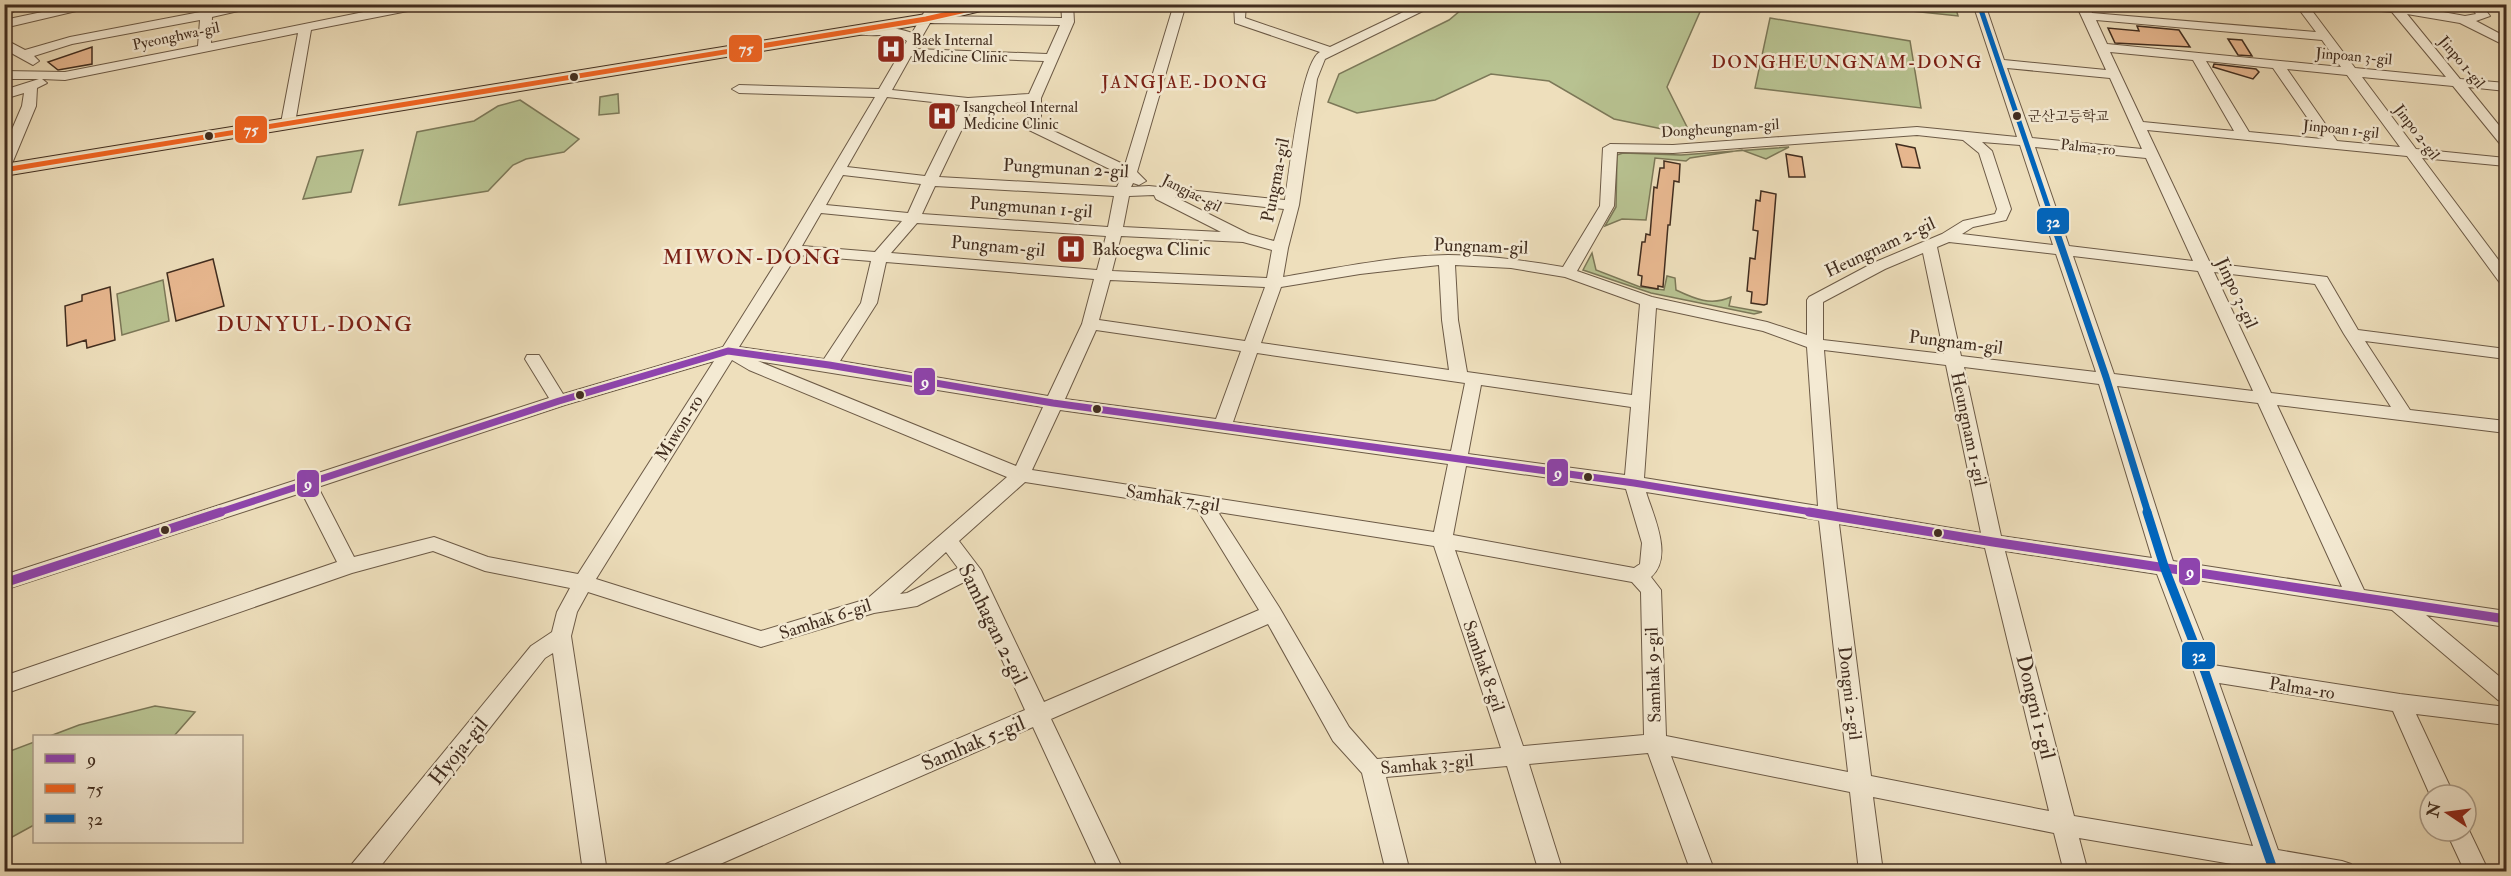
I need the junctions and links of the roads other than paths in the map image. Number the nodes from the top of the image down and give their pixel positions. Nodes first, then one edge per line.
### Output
1 (21, 4) edge
2 (100, 4) edge
3 (263, 4) edge
4 (336, 4) edge
5 (423, 4) edge
6 (992, 4) edge
7 (1067, 4) edge
8 (1180, 4) edge
9 (1240, 4) edge
10 (1431, 4) edge
11 (1979, 4) edge
12 (2049, 4) edge
13 (2301, 4) edge
14 (2344, 4) edge
15 (2434, 4) edge
16 (2474, 4) edge
17 (2394, 7) edge
18 (206, 10) edge
19 (2084, 10) edge
20 (930, 12) edge
21 (4, 14) edge
22 (2464, 20) junction
23 (337, 21) junction
24 (1068, 22) junction
25 (4, 24) edge
26 (73, 25) junction
27 (305, 27) junction
28 (855, 30) junction
29 (2325, 37) junction
30 (2506, 42) edge
31 (4, 43) edge
32 (910, 46) junction
33 (204, 47) junction
34 (2102, 47) junction
35 (1332, 52) junction
36 (23, 55) junction
37 (1052, 58) junction
38 (2198, 58) junction
39 (1998, 63) junction
40 (2278, 66) junction
41 (2351, 72) junction
42 (4, 75) edge
43 (2114, 75) junction
44 (57, 77) junction
45 (2458, 82) junction
46 (31, 87) junction
47 (2506, 87) edge
48 (739, 89) dead end
49 (883, 93) junction
50 (4, 95) edge
51 (1034, 98) junction
52 (968, 102) junction
53 (288, 123) junction
54 (2137, 125) junction
55 (1967, 136) junction
56 (2244, 136) junction
57 (2025, 141) junction
58 (2506, 142) edge
59 (2332, 144) junction
60 (2412, 153) junction
61 (2151, 154) junction
62 (2506, 162) edge
63 (4, 168) edge
64 (838, 170) junction
65 (1130, 173) junction
66 (930, 181) junction
67 (1149, 190) junction
68 (1122, 192) junction
69 (1292, 205) junction
70 (815, 208) junction
71 (912, 219) junction
72 (1114, 232) junction
73 (1244, 237) junction
74 (1947, 237) junction
75 (1929, 245) junction
76 (1280, 248) junction
77 (792, 250) junction
78 (2063, 252) junction
79 (880, 255) junction
80 (1447, 260) junction
81 (2203, 267) junction
82 (1568, 273) junction
83 (1103, 274) junction
84 (2506, 280) edge
85 (1274, 283) junction
86 (1648, 301) junction
87 (1090, 324) junction
88 (2352, 334) junction
89 (1815, 344) junction
90 (1253, 347) junction
91 (728, 351) junction
92 (2506, 354) edge
93 (533, 358) dead end
94 (1955, 362) junction
95 (829, 365) junction
96 (2106, 377) junction
97 (1467, 378) junction
98 (2264, 398) junction
99 (559, 401) junction
100 (1639, 402) junction
101 (1053, 403) junction
102 (2405, 415) junction
103 (1223, 425) junction
104 (2506, 427) edge
105 (1456, 459) junction
106 (1021, 474) junction
107 (1634, 483) junction
108 (301, 488) junction
109 (1202, 502) junction
110 (1828, 514) junction
111 (1442, 540) junction
112 (948, 541) junction
113 (1994, 542) junction
114 (349, 566) junction
115 (2165, 569) junction
116 (971, 570) junction
117 (1638, 576) junction
118 (4, 583) edge
119 (583, 583) junction
120 (2357, 597) junction
121 (2398, 603) junction
122 (874, 605) junction
123 (1272, 613) junction
124 (2506, 619) edge
125 (561, 636) junction
126 (2205, 672) junction
127 (4, 685) edge
128 (2506, 694) edge
129 (2400, 703) junction
130 (1037, 715) junction
131 (2506, 716) edge
132 (1655, 743) junction
133 (1515, 756) junction
134 (1372, 769) junction
135 (1862, 783) junction
136 (2437, 783) edge
137 (2066, 825) junction
138 (2464, 843) edge
139 (2271, 865) edge
140 (361, 872) edge
141 (596, 872) edge
142 (675, 872) edge
143 (1112, 872) edge
144 (1398, 872) edge
145 (1551, 872) edge
146 (1703, 872) edge
147 (1871, 872) edge
148 (2076, 872) edge
149 (2342, 872) edge
150 (2477, 872) edge

1 - 21 street
2 - 26 street
3 - 18 street
4 - 23 street
5 - 23 street, Pyeonghwa-gil
6 - 20 main road
7 - 24 street, Jangjae-gil
8 - 65 street, Samhak 6-gil
9 - 35 street
10 - 35 street, Pungma-gil
11 - 39 street
12 - 19 street
13 - 29 street, Jinpo 2-gil
14 - 17 street
15 - 22 street
16 - 22 street
17 - 22 street
17 - 45 street, Jinpo 1-gil
18 - 26 street
18 - 33 street
19 - 29 street
19 - 34 street, Jinpo 3-gil
20 - 24 street
20 - 28 main road
20 - 32 street, Miwon-ro
22 - 30 street
23 - 27 street, Pyeonghwa-gil
24 - 37 street, Jangjae-gil
25 - 26 street
26 - 36 street
27 - 33 street, Pyeonghwa-gil
27 - 53 street
28 - 32 street
28 - 53 main road
29 - 41 street, Jinpo 2-gil
31 - 36 street
32 - 37 street
32 - 49 street, Miwon-ro
33 - 44 street, Pyeonghwa-gil
34 - 38 street, Jinpoan 3-gil
34 - 43 street, Jinpo 3-gil
35 - 69 street, Pungma-gil
36 - 44 street
37 - 51 street, Jangjae-gil
38 - 40 street, Jinpoan 3-gil
38 - 56 street
39 - 43 street
39 - 57 street
40 - 41 street, Jinpoan 3-gil
40 - 59 street
41 - 45 street, Jinpoan 3-gil
41 - 60 street, Jinpo 2-gil
42 - 44 street, Pyeonghwa-gil
43 - 54 street, Jinpo 3-gil
44 - 46 street
45 - 47 street, Jinpoan 3-gil
45 - 58 street, Jinpo 1-gil
46 - 50 street
46 - 63 street
48 - 49 street
49 - 52 street
49 - 64 street, Miwon-ro
51 - 52 street
51 - 65 street, Jangjae-gil
52 - 66 street
53 - 63 main road
54 - 56 street, Jinpoan 1-gil
54 - 61 street, Jinpo 3-gil
55 - 57 street, Dongheungnam-gil
55 - 74 street, Heungnam 2-gil
55 - 82 street, Dongheungnam-gil
56 - 59 street, Jinpoan 1-gil
57 - 61 street, Palma-ro
57 - 78 street
59 - 60 street, Jinpoan 1-gil
60 - 62 street, Jinpoan 1-gil
60 - 84 street, Jinpo 2-gil
61 - 81 street, Jinpo 3-gil
64 - 66 street, Pungmunan 2-gil
64 - 70 street, Miwon-ro
65 - 67 street, Jangjae-gil
65 - 68 street, Samhak 6-gil
66 - 68 street, Pungmunan 2-gil
66 - 71 street
67 - 68 street, Pungmunan 2-gil
67 - 69 street, Pungmunan 2-gil
67 - 73 street, Jangjae-gil
68 - 72 street, Samhak 6-gil
69 - 76 street, Pungma-gil
70 - 71 street, Pungmunan 1-gil
70 - 77 street, Miwon-ro
71 - 72 street, Pungmunan 1-gil
71 - 79 street
72 - 73 street, Pungmunan 1-gil
72 - 83 street, Samhak 6-gil
73 - 76 street, Jangjae-gil
74 - 75 street, Heungnam 2-gil
74 - 78 street
75 - 89 street, Heungnam 2-gil
75 - 94 street, Heungnam 1-gil
76 - 85 street, Pungma-gil
77 - 79 street, Pungnam-gil
77 - 91 street, Miwon-ro
78 - 81 street
78 - 96 street
79 - 83 street, Pungnam-gil
79 - 95 street
80 - 82 street, Pungnam-gil
80 - 85 street, Pungnam-gil
80 - 97 street
81 - 88 street
81 - 98 street, Jinpo 3-gil
82 - 86 street, Pungnam-gil
83 - 85 street, Pungnam-gil
83 - 87 street, Samhak 6-gil
85 - 90 street, Pungma-gil
86 - 89 street, Pungnam-gil
86 - 100 street
87 - 90 street
87 - 101 street, Samhak 6-gil
88 - 92 street
88 - 102 street
89 - 94 street, Pungnam-gil
89 - 110 street, Heungnam 2-gil
90 - 97 street
90 - 103 street, Pungma-gil
91 - 95 street
91 - 99 street
91 - 106 street, Samhak 7-gil
91 - 119 street, Miwon-ro
93 - 99 street
94 - 96 street, Pungnam-gil
94 - 113 street, Heungnam 1-gil
95 - 101 street
96 - 98 street, Pungnam-gil
96 - 115 street
97 - 100 street
97 - 105 street, Samhak 8-gil
98 - 102 street, Pungnam-gil
98 - 120 street, Jinpo 3-gil
99 - 108 street
100 - 107 street
101 - 103 street
101 - 106 street, Samhak 6-gil
102 - 104 street, Pungnam-gil
103 - 105 street
105 - 107 street
105 - 111 street, Samhak 8-gil
106 - 109 street, Samhak 7-gil
106 - 112 street, Samhak 6-gil
107 - 110 street
107 - 117 street
108 - 114 street
108 - 118 street
109 - 111 street, Samhak 7-gil
109 - 123 street, Samhak 3-gil
110 - 113 street
110 - 135 street, Dongni 2-gil
111 - 117 street, Samhak 7-gil
111 - 133 street, Samhak 8-gil
112 - 116 street, Samhagan 2-gil
112 - 122 street, Samhak 6-gil
113 - 115 street
113 - 137 street, Dongni 1-gil
114 - 119 street, Samhak 6-gil
114 - 127 street, Samhak 6-gil
115 - 120 street
115 - 126 street
116 - 122 street
116 - 130 street, Samhagan 2-gil
117 - 132 street, Samhak 9-gil
119 - 122 street, Samhak 6-gil
119 - 125 street, Miwon-ro
120 - 121 street
121 - 124 street
121 - 128 street
123 - 130 street, Samhak 5-gil
123 - 134 street, Samhak 3-gil
125 - 140 street, Hyoja-gil
125 - 141 street, Miwon-ro
126 - 129 street, Palma-ro
126 - 139 street
129 - 131 street, Palma-ro
129 - 136 street
130 - 142 street, Samhak 5-gil
130 - 143 street, Samhagan 2-gil
132 - 133 street, Samhak 3-gil
132 - 135 street, Samhak 3-gil
132 - 146 street, Samhak 9-gil
133 - 134 street, Samhak 3-gil
133 - 145 street, Samhak 8-gil
134 - 144 street
135 - 137 street, Samhak 3-gil
135 - 147 street, Dongni 2-gil
137 - 139 street, Samhak 3-gil
137 - 148 street, Dongni 1-gil
138 - 150 street
139 - 149 street, Samhak 3-gil

